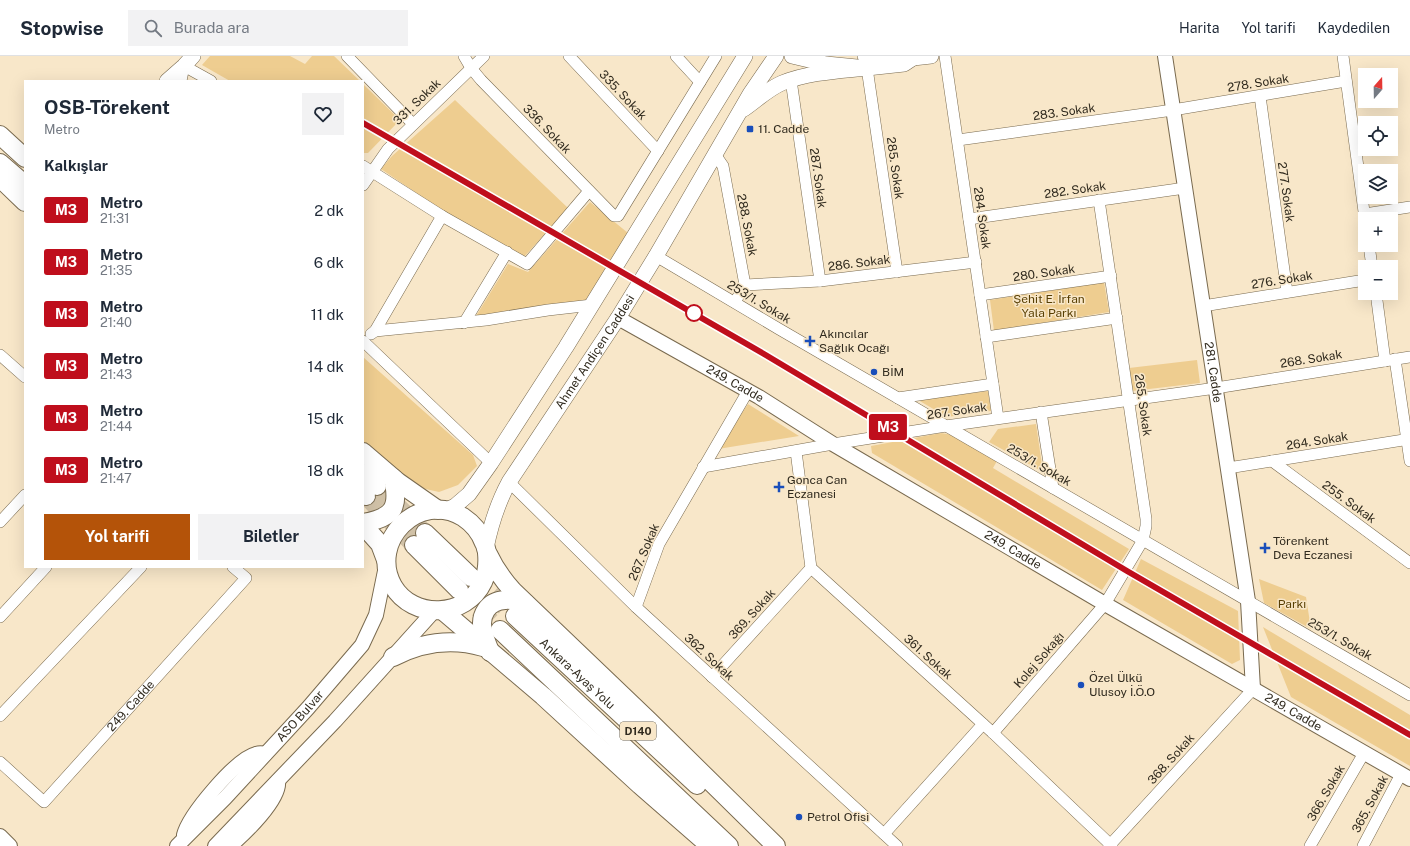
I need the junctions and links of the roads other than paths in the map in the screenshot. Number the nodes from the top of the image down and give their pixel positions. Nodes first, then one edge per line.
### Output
1 (346, 56) edge
2 (464, 56) edge
3 (484, 56) edge
4 (569, 56) edge
5 (676, 56) edge
6 (716, 56) edge
7 (745, 56) edge
8 (776, 56) edge
9 (792, 56) edge
10 (932, 56) edge
11 (945, 56) edge
12 (1165, 56) edge
13 (1343, 56) edge
14 (905, 57) edge
15 (188, 61) edge
16 (866, 62) edge
17 (471, 68) junction
18 (168, 80) edge
19 (181, 80) edge
20 (210, 80) edge
21 (791, 80) junction
22 (1346, 81) junction
23 (700, 82) junction
24 (1260, 96) junction
25 (1174, 110) junction
26 (740, 111) junction
27 (0, 122) edge
28 (413, 124) junction
29 (0, 135) edge
30 (958, 140) junction
31 (24, 145) edge
32 (24, 146) edge
33 (658, 151) junction
34 (714, 153) junction
35 (0, 163) edge
36 (368, 168) edge
37 (0, 178) edge
38 (364, 182) edge
39 (24, 184) edge
40 (1185, 188) junction
41 (589, 191) junction
42 (1100, 200) junction
43 (24, 201) edge
44 (1410, 207) edge
45 (1364, 212) edge
46 (1388, 212) edge
47 (442, 216) junction
48 (969, 219) junction
49 (507, 252) junction
50 (656, 256) junction
51 (976, 262) junction
52 (897, 272) junction
53 (1111, 276) junction
54 (820, 280) junction
55 (1358, 281) edge
56 (746, 285) junction
57 (1287, 292) junction
58 (980, 295) junction
59 (1377, 300) edge
60 (735, 302) junction
61 (592, 305) junction
62 (1203, 306) junction
63 (618, 318) junction
64 (1117, 318) junction
65 (464, 323) junction
66 (375, 331) junction
67 (986, 337) junction
68 (364, 340) edge
69 (364, 342) edge
70 (0, 355) edge
71 (1410, 357) edge
72 (1390, 360) junction
73 (24, 376) edge
74 (994, 384) junction
75 (1216, 388) junction
76 (748, 391) junction
77 (898, 398) junction
78 (1129, 400) junction
79 (1041, 412) junction
80 (998, 418) junction
81 (946, 426) junction
82 (1408, 439) edge
83 (833, 444) junction
84 (796, 451) junction
85 (364, 453) edge
86 (1272, 461) junction
87 (1410, 461) edge
88 (491, 463) junction
89 (703, 467) junction
90 (1228, 468) junction
91 (364, 477) edge
92 (393, 478) junction
93 (509, 482) junction
94 (1053, 488) junction
95 (368, 492) tunnel mouth
96 (24, 496) edge
97 (441, 511) junction
98 (0, 522) edge
99 (364, 524) edge
100 (364, 525) edge
101 (420, 539) tunnel mouth
102 (1142, 540) junction
103 (486, 550) junction
104 (386, 562) junction
105 (1410, 563) edge
106 (45, 568) edge
107 (141, 568) edge
108 (234, 568) edge
109 (811, 568) junction
110 (465, 584) tunnel mouth
111 (1248, 601) junction
112 (1105, 604) junction
113 (636, 607) junction
114 (521, 610) junction
115 (438, 611) junction
116 (0, 617) edge
117 (500, 630) tunnel mouth
118 (488, 650) junction
119 (393, 657) junction
120 (712, 677) junction
121 (1253, 689) junction
122 (1410, 695) edge
123 (0, 716) edge
124 (983, 724) junction
125 (992, 733) junction
126 (1364, 753) junction
127 (0, 762) edge
128 (1406, 777) edge
129 (278, 780) junction
130 (884, 834) junction
131 (0, 836) edge
132 (180, 843) edge
133 (1110, 845) edge
134 (10, 846) edge
135 (215, 846) edge
136 (230, 846) edge
137 (710, 846) edge
138 (729, 846) edge
139 (762, 846) edge
140 (776, 846) edge
141 (896, 846) edge
142 (1310, 846) edge
143 (1363, 846) edge

1 - 28 street
2 - 17 street, 336. Sokak
3 - 17 street, 331. Sokak
4 - 33 street, 335. Sokak
5 - 23 street
6 - 23 street
7 - 61 main road
8 - 26 main road, Ahmet Andiçen Caddesi
9 - 16 main road
10 - 14 main road
11 - 30 street, 284. Sokak
12 - 25 street, 281. Cadde
13 - 22 street
14 - 16 main road
15 - 18 main road
15 - 19 street
15 - 20 street
16 - 21 main road
16 - 52 street, 285. Sokak
17 - 28 street, 331. Sokak
17 - 41 street, 336. Sokak
21 - 26 main road
21 - 54 street, 287. Sokak
22 - 24 street, 278. Sokak
22 - 45 street
23 - 33 street
24 - 25 street, 278. Sokak
24 - 57 street, 277. Sokak
25 - 30 street, 283. Sokak
25 - 40 street, 281. Cadde
26 - 34 main road, Ahmet Andiçen Caddesi
27 - 31 highway
28 - 36 street, 331. Sokak
29 - 32 highway
30 - 48 street, 284. Sokak
33 - 41 street, 336. Sokak
34 - 50 main road, Ahmet Andiçen Caddesi
34 - 56 street, 288. Sokak
35 - 39 highway
36 - 38 street, 331. Sokak
36 - 47 street
37 - 43 highway
40 - 42 street, 282. Sokak
40 - 62 street, 281. Cadde
41 - 49 street
42 - 48 street, 282. Sokak
42 - 53 street, 265. Sokak
44 - 46 street
47 - 49 street
47 - 66 street
48 - 51 street, 284. Sokak
49 - 65 street
50 - 60 street, 253/1. Sokak
50 - 63 main road, Ahmet Andiçen Caddesi
51 - 52 street, 286. Sokak
51 - 58 street, 284. Sokak
52 - 54 street, 286. Sokak
53 - 58 street, 280. Sokak
53 - 64 street, 265. Sokak
54 - 56 street, 286. Sokak
55 - 57 street, 276. Sokak
56 - 60 street
57 - 62 street, 276. Sokak
58 - 67 street, 284. Sokak
59 - 72 street
60 - 77 street, 253/1. Sokak
61 - 65 street
61 - 88 main road
62 - 75 street, 281. Cadde
63 - 76 street, 249. Cadde
63 - 93 main road, Ahmet Andiçen Caddesi
64 - 67 street
64 - 78 street, 265. Sokak
65 - 66 street
66 - 68 street
67 - 74 street, 284. Sokak
69 - 88 street
70 - 73 street
71 - 72 street, 268. Sokak
72 - 75 street, 268. Sokak
72 - 82 street
74 - 77 street
74 - 80 street, 284. Sokak
75 - 78 street, 267. Sokak
75 - 90 street, 281. Cadde
76 - 83 street, 249. Cadde
76 - 89 street, 267. Sokak
77 - 81 street, 253/1. Sokak
78 - 79 street, 267. Sokak
78 - 102 street, 265. Sokak
79 - 80 street, 267. Sokak
79 - 94 street
80 - 81 street, 267. Sokak
81 - 83 street, 267. Sokak
81 - 94 street, 253/1. Sokak
82 - 86 street, 264. Sokak
82 - 87 street
83 - 84 street, 267. Sokak
83 - 112 street, 249. Cadde
84 - 89 street, 267. Sokak
84 - 109 street
85 - 92 highway
86 - 90 street, 264. Sokak
86 - 105 street, 255. Sokak
88 - 97 main road
89 - 113 street, 267. Sokak
90 - 111 street, 281. Cadde
91 - 95 highway
92 - 97 highway
92 - 99 highway
93 - 103 main road, Ahmet Andiçen Caddesi
93 - 113 street, 362. Sokak
94 - 102 street, 253/1. Sokak
96 - 98 street
97 - 103 highway
97 - 104 highway
100 - 104 highway
101 - 110 highway
102 - 111 street, 253/1. Sokak
102 - 112 street, 265. Sokak
103 - 114 highway
103 - 115 highway
104 - 115 highway
104 - 132 street, ASO Bulvar
106 - 116 street
107 - 123 street
108 - 127 street, 249. Cadde
109 - 120 street, 369. Sokak
109 - 124 street, 361. Sokak
111 - 121 street, 281. Cadde
111 - 122 street, 253/1. Sokak
112 - 121 street, 249. Cadde
112 - 125 street, Kolej Sokağı
113 - 120 street, 362. Sokak
114 - 118 highway
114 - 139 highway, Ankara-Ayaş Yolu / D140
114 - 140 highway
115 - 118 highway
115 - 119 street
117 - 138 highway, Ankara-Ayaş Yolu / D140
118 - 119 highway
118 - 137 highway
119 - 129 street
120 - 130 street, 362. Sokak
121 - 126 street, 249. Cadde
121 - 133 street, 368. Sokak
124 - 125 street, 361. Sokak
124 - 130 street
125 - 133 street, 361. Sokak
126 - 128 street, 249. Cadde
126 - 142 street, 366. Sokak
128 - 143 street, 365. Sokak
129 - 135 street
129 - 136 street
130 - 141 street, 362. Sokak
131 - 134 street

